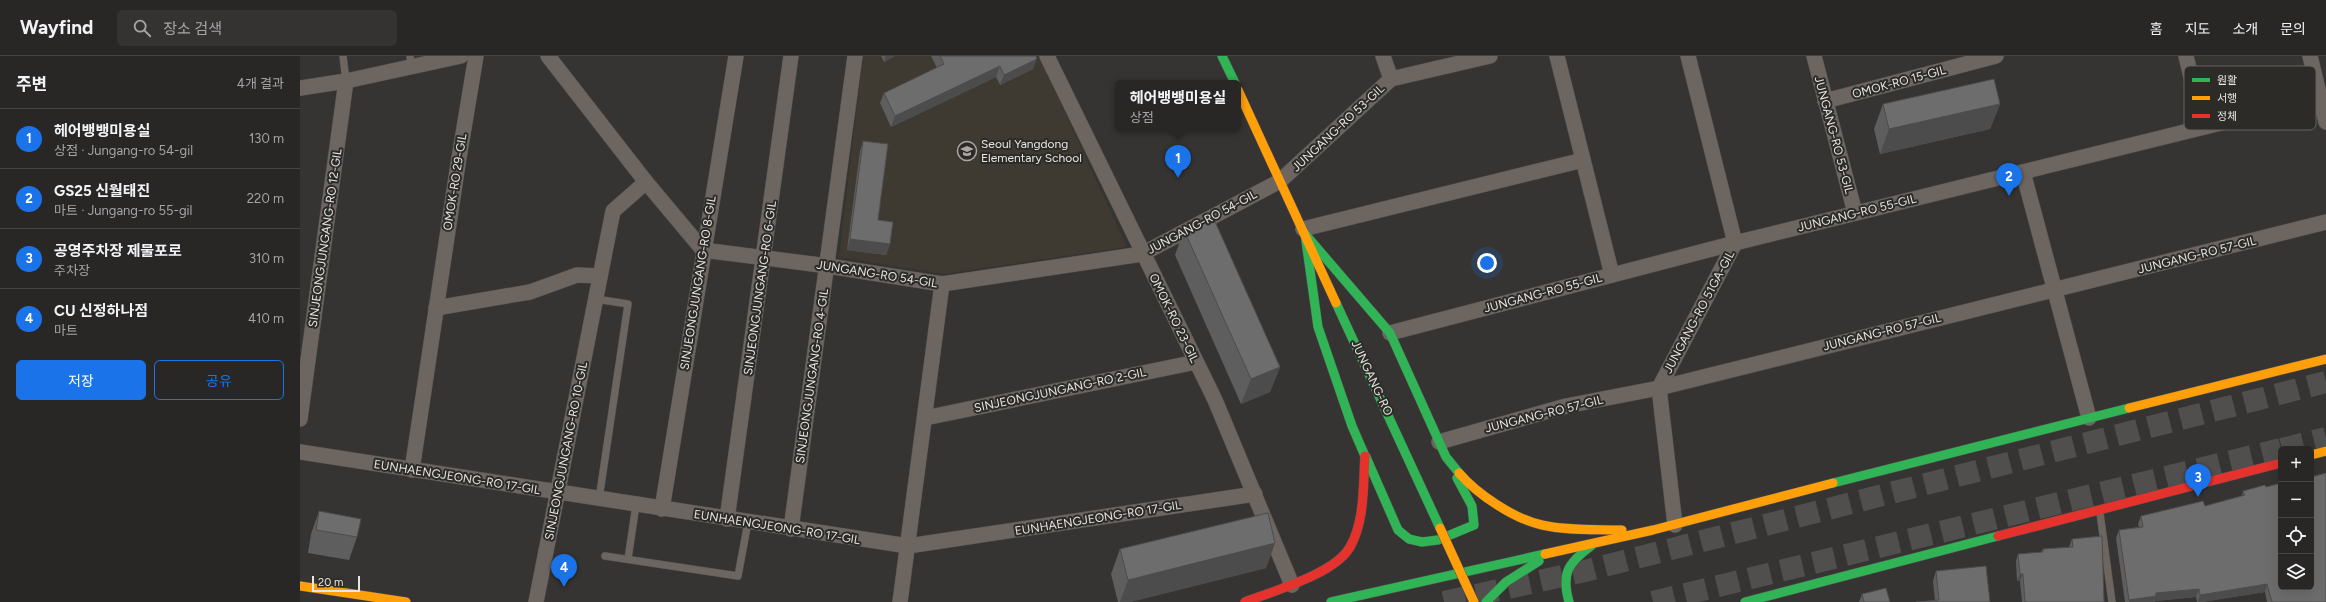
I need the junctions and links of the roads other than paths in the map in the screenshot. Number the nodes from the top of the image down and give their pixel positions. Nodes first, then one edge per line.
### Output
1 (343, 56) edge
2 (461, 56) edge
3 (476, 56) edge
4 (548, 56) edge
5 (736, 56) edge
6 (791, 56) edge
7 (856, 56) edge
8 (1047, 56) edge
9 (1222, 56) edge
10 (1382, 56) edge
11 (1490, 56) edge
12 (1557, 56) edge
13 (1688, 56) edge
14 (1814, 56) edge
15 (1996, 56) edge
16 (2186, 56) edge
17 (2310, 56) edge
18 (411, 61) edge
19 (2188, 66) edge
20 (2313, 66) edge
21 (2316, 75) edge
22 (1391, 79) junction
23 (1234, 80) edge
24 (346, 81) junction
25 (300, 88) edge
26 (1241, 96) edge
27 (2323, 97) edge
28 (1825, 101) junction
29 (2326, 122) edge
30 (2191, 130) edge
31 (1583, 160) junction
32 (2023, 172) junction
33 (1280, 181) junction
34 (646, 182) junction
35 (1855, 213) junction
36 (2326, 222) edge
37 (1304, 232) junction
38 (1735, 243) junction
39 (703, 250) junction
40 (1142, 254) junction
41 (764, 258) junction
42 (828, 266) junction
43 (1612, 275) junction
44 (600, 276) junction
45 (942, 284) junction
46 (2054, 290) junction
47 (596, 299) junction
48 (436, 308) junction
49 (1390, 333) junction
50 (2326, 359) edge
51 (1196, 362) junction
52 (1659, 388) junction
53 (925, 418) junction
54 (2089, 418) junction
55 (300, 420) edge
56 (1439, 442) junction
57 (2326, 451) edge
58 (300, 452) edge
59 (2314, 454) edge
60 (1365, 456) junction
61 (1446, 457) junction
62 (2278, 464) edge
63 (412, 470) junction
64 (558, 494) junction
65 (1255, 494) junction
66 (599, 500) junction
67 (636, 506) junction
68 (662, 509) junction
69 (2100, 509) junction
70 (727, 519) junction
71 (748, 522) junction
72 (1675, 525) junction
73 (791, 528) junction
74 (1653, 530) junction
75 (1594, 544) junction
76 (908, 546) junction
77 (1550, 554) junction
78 (605, 556) dead end
79 (628, 559) junction
80 (1292, 585) junction
81 (300, 586) edge
82 (1351, 598) junction
83 (1379, 600) dead end
84 (406, 602) edge
85 (536, 602) edge
86 (900, 602) edge
87 (1245, 602) edge
88 (1331, 602) edge
89 (1474, 602) edge
90 (1486, 602) edge
91 (1569, 602) edge
92 (1745, 602) edge
93 (2112, 602) edge

1 - 24 lane
2 - 18 street
3 - 48 street, OMOK-RO 29-GIL
4 - 34 street
5 - 39 street, SINJEONGJUNGANG-RO 8-GIL
6 - 41 street, SINJEONGJUNGANG-RO 6-GIL
7 - 42 street, SINJEONGJUNGANG-RO 4-GIL
8 - 40 street, OMOK-RO 23-GIL
9 - 23 main road
10 - 22 street
11 - 22 street, JUNGANG-RO 53-GIL
12 - 31 street
13 - 38 street, JUNGANG-RO 51GA-GIL
14 - 28 street, JUNGANG-RO 53-GIL
15 - 28 street, OMOK-RO 15-GIL
16 - 19 street
17 - 20 street
18 - 24 street
21 - 27 street
22 - 33 street, JUNGANG-RO 53-GIL
24 - 25 street
24 - 55 street, SINJEONGJUNGANG-RO 12-GIL
26 - 33 main road, JUNGANG-RO
27 - 29 street
28 - 35 street, JUNGANG-RO 53-GIL
30 - 32 street, JUNGANG-RO 55-GIL
31 - 37 street
31 - 43 street
32 - 35 street, JUNGANG-RO 55-GIL
32 - 46 street
33 - 37 main road, JUNGANG-RO
33 - 40 street, JUNGANG-RO 54-GIL
34 - 39 street
34 - 44 street, SINJEONGJUNGANG-RO 10-GIL
35 - 38 street, JUNGANG-RO 55-GIL
36 - 46 street, JUNGANG-RO 57-GIL
37 - 49 main road
37 - 60 main road
37 - 89 main road, JUNGANG-RO, bridge
38 - 43 street, JUNGANG-RO 55-GIL
38 - 52 street, JUNGANG-RO 51GA-GIL
39 - 41 street, JUNGANG-RO 54-GIL
39 - 68 street, SINJEONGJUNGANG-RO 8-GIL
40 - 45 street, JUNGANG-RO 54-GIL
40 - 51 street, OMOK-RO 23-GIL
41 - 42 street, JUNGANG-RO 54-GIL
41 - 70 street, SINJEONGJUNGANG-RO 6-GIL
42 - 45 street, JUNGANG-RO 54-GIL
42 - 73 street, SINJEONGJUNGANG-RO 4-GIL
43 - 49 street, JUNGANG-RO 55-GIL
44 - 47 street, SINJEONGJUNGANG-RO 10-GIL
44 - 48 street
45 - 53 street
46 - 52 street, JUNGANG-RO 57-GIL
46 - 54 street
47 - 64 street, SINJEONGJUNGANG-RO 10-GIL
47 - 66 lane
48 - 63 street, OMOK-RO 29-GIL
49 - 56 main road
50 - 54 main road
51 - 53 street, SINJEONGJUNGANG-RO 2-GIL
51 - 65 street, OMOK-RO 23-GIL
52 - 56 street, JUNGANG-RO 57-GIL
52 - 72 street, JUNGANG-RO 51GA-GIL
53 - 76 street
54 - 72 main road
56 - 61 main road
57 - 59 main road
58 - 63 street, EUNHAENGJEONG-RO 17-GIL
60 - 61 main road
60 - 80 main road
61 - 74 main road
62 - 69 main road
63 - 64 street, EUNHAENGJEONG-RO 17-GIL
64 - 66 street, EUNHAENGJEONG-RO 17-GIL
64 - 85 street, SINJEONGJUNGANG-RO 10-GIL
65 - 76 street, EUNHAENGJEONG-RO 17-GIL
65 - 80 street, OMOK-RO 23-GIL
66 - 67 street, EUNHAENGJEONG-RO 17-GIL
67 - 68 street, EUNHAENGJEONG-RO 17-GIL
67 - 79 lane
68 - 70 street, EUNHAENGJEONG-RO 17-GIL
69 - 92 main road
69 - 93 lane
70 - 71 street, EUNHAENGJEONG-RO 17-GIL
71 - 73 street, EUNHAENGJEONG-RO 17-GIL
71 - 79 lane
72 - 74 main road
73 - 76 street, EUNHAENGJEONG-RO 17-GIL
74 - 75 main road
75 - 77 main road
75 - 91 main road
76 - 86 street
77 - 82 main road
77 - 90 main road
78 - 79 lane
80 - 87 main road
81 - 84 main road
82 - 83 main road
82 - 88 main road

